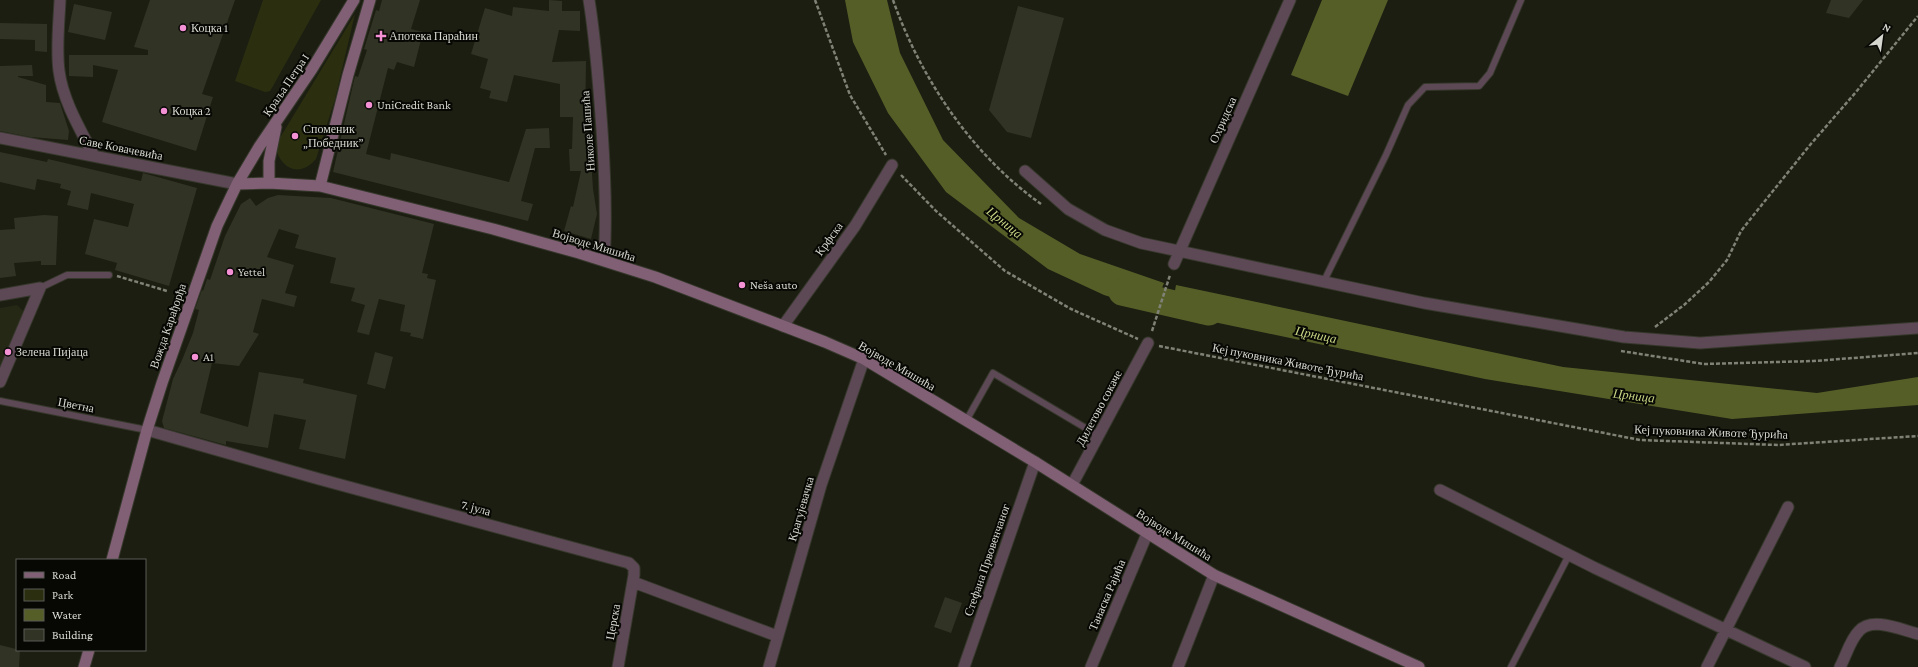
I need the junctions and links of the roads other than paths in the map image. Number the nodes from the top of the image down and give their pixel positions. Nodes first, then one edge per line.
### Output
1 (60, 0) edge
2 (354, 0) edge
3 (370, 0) edge
4 (589, 0) edge
5 (1290, 0) edge
6 (1521, 0) edge
7 (278, 121) junction
8 (0, 138) edge
9 (94, 156) junction
10 (892, 165) road end
11 (1025, 171) dead end
12 (269, 183) junction
13 (237, 184) junction
14 (320, 186) junction
15 (1180, 251) junction
16 (604, 260) junction
17 (1172, 268) road end
18 (109, 275) road end
19 (1324, 281) junction
20 (40, 288) junction
21 (0, 295) edge
22 (783, 326) junction
23 (1918, 328) edge
24 (1148, 343) road end
25 (864, 359) junction
26 (0, 382) edge
27 (0, 401) edge
28 (966, 421) junction
29 (147, 430) junction
30 (1098, 436) junction
31 (1035, 462) junction
32 (1072, 485) junction
33 (1440, 490) dead end
34 (1788, 507) dead end
35 (1147, 534) junction
36 (1569, 555) junction
37 (112, 559) edge
38 (1214, 575) junction
39 (633, 582) junction
40 (1726, 630) junction
41 (1918, 634) edge
42 (777, 636) junction
43 (89, 651) edge
44 (84, 667) edge
45 (618, 667) edge
46 (769, 667) edge
47 (964, 667) edge
48 (1091, 667) edge
49 (1178, 667) edge
50 (1419, 667) edge
51 (1511, 667) edge
52 (1707, 667) edge
53 (1805, 667) edge
54 (1840, 667) edge

1 - 9 street
2 - 7 main road, Краља Петра I
3 - 14 main road
4 - 16 street, Николе Пашића
5 - 15 street, Охридска
6 - 19 lane
7 - 12 main road
7 - 13 main road, Краља Петра I
8 - 9 street, Саве Ковачевића
9 - 13 street, Саве Ковачевића
10 - 22 street, Крфска
11 - 15 street
12 - 13 main road
12 - 14 main road
13 - 29 main road, Вожда Карађорђа
14 - 16 main road, Војводе Мишића
15 - 17 street, Охридска
15 - 19 street
16 - 22 main road, Војводе Мишића
18 - 20 lane
19 - 23 street
20 - 21 street
20 - 26 street
22 - 25 main road, Војводе Мишића
24 - 30 street, Дилетово сокаче
25 - 28 main road, Војводе Мишића
25 - 42 street, Крагујевачка
27 - 29 lane, Цветна
28 - 30 lane
28 - 31 main road, Војводе Мишића
29 - 37 main road, Вожда Карађорђа
29 - 39 street, 7. јула
30 - 32 street, Дилетово сокаче
31 - 32 main road, Војводе Мишића
31 - 47 street, Стефана Првовенчаног
32 - 35 main road, Војводе Мишића
33 - 36 street
34 - 40 street
35 - 38 main road, Војводе Мишића
35 - 48 street, Танаска Рајића
36 - 40 street
36 - 51 lane
38 - 49 street
38 - 50 main road, Војводе Мишића
39 - 42 street
39 - 45 street, Церска
40 - 52 street
40 - 53 street
41 - 54 street
42 - 46 street, Крагујевачка
43 - 44 main road

